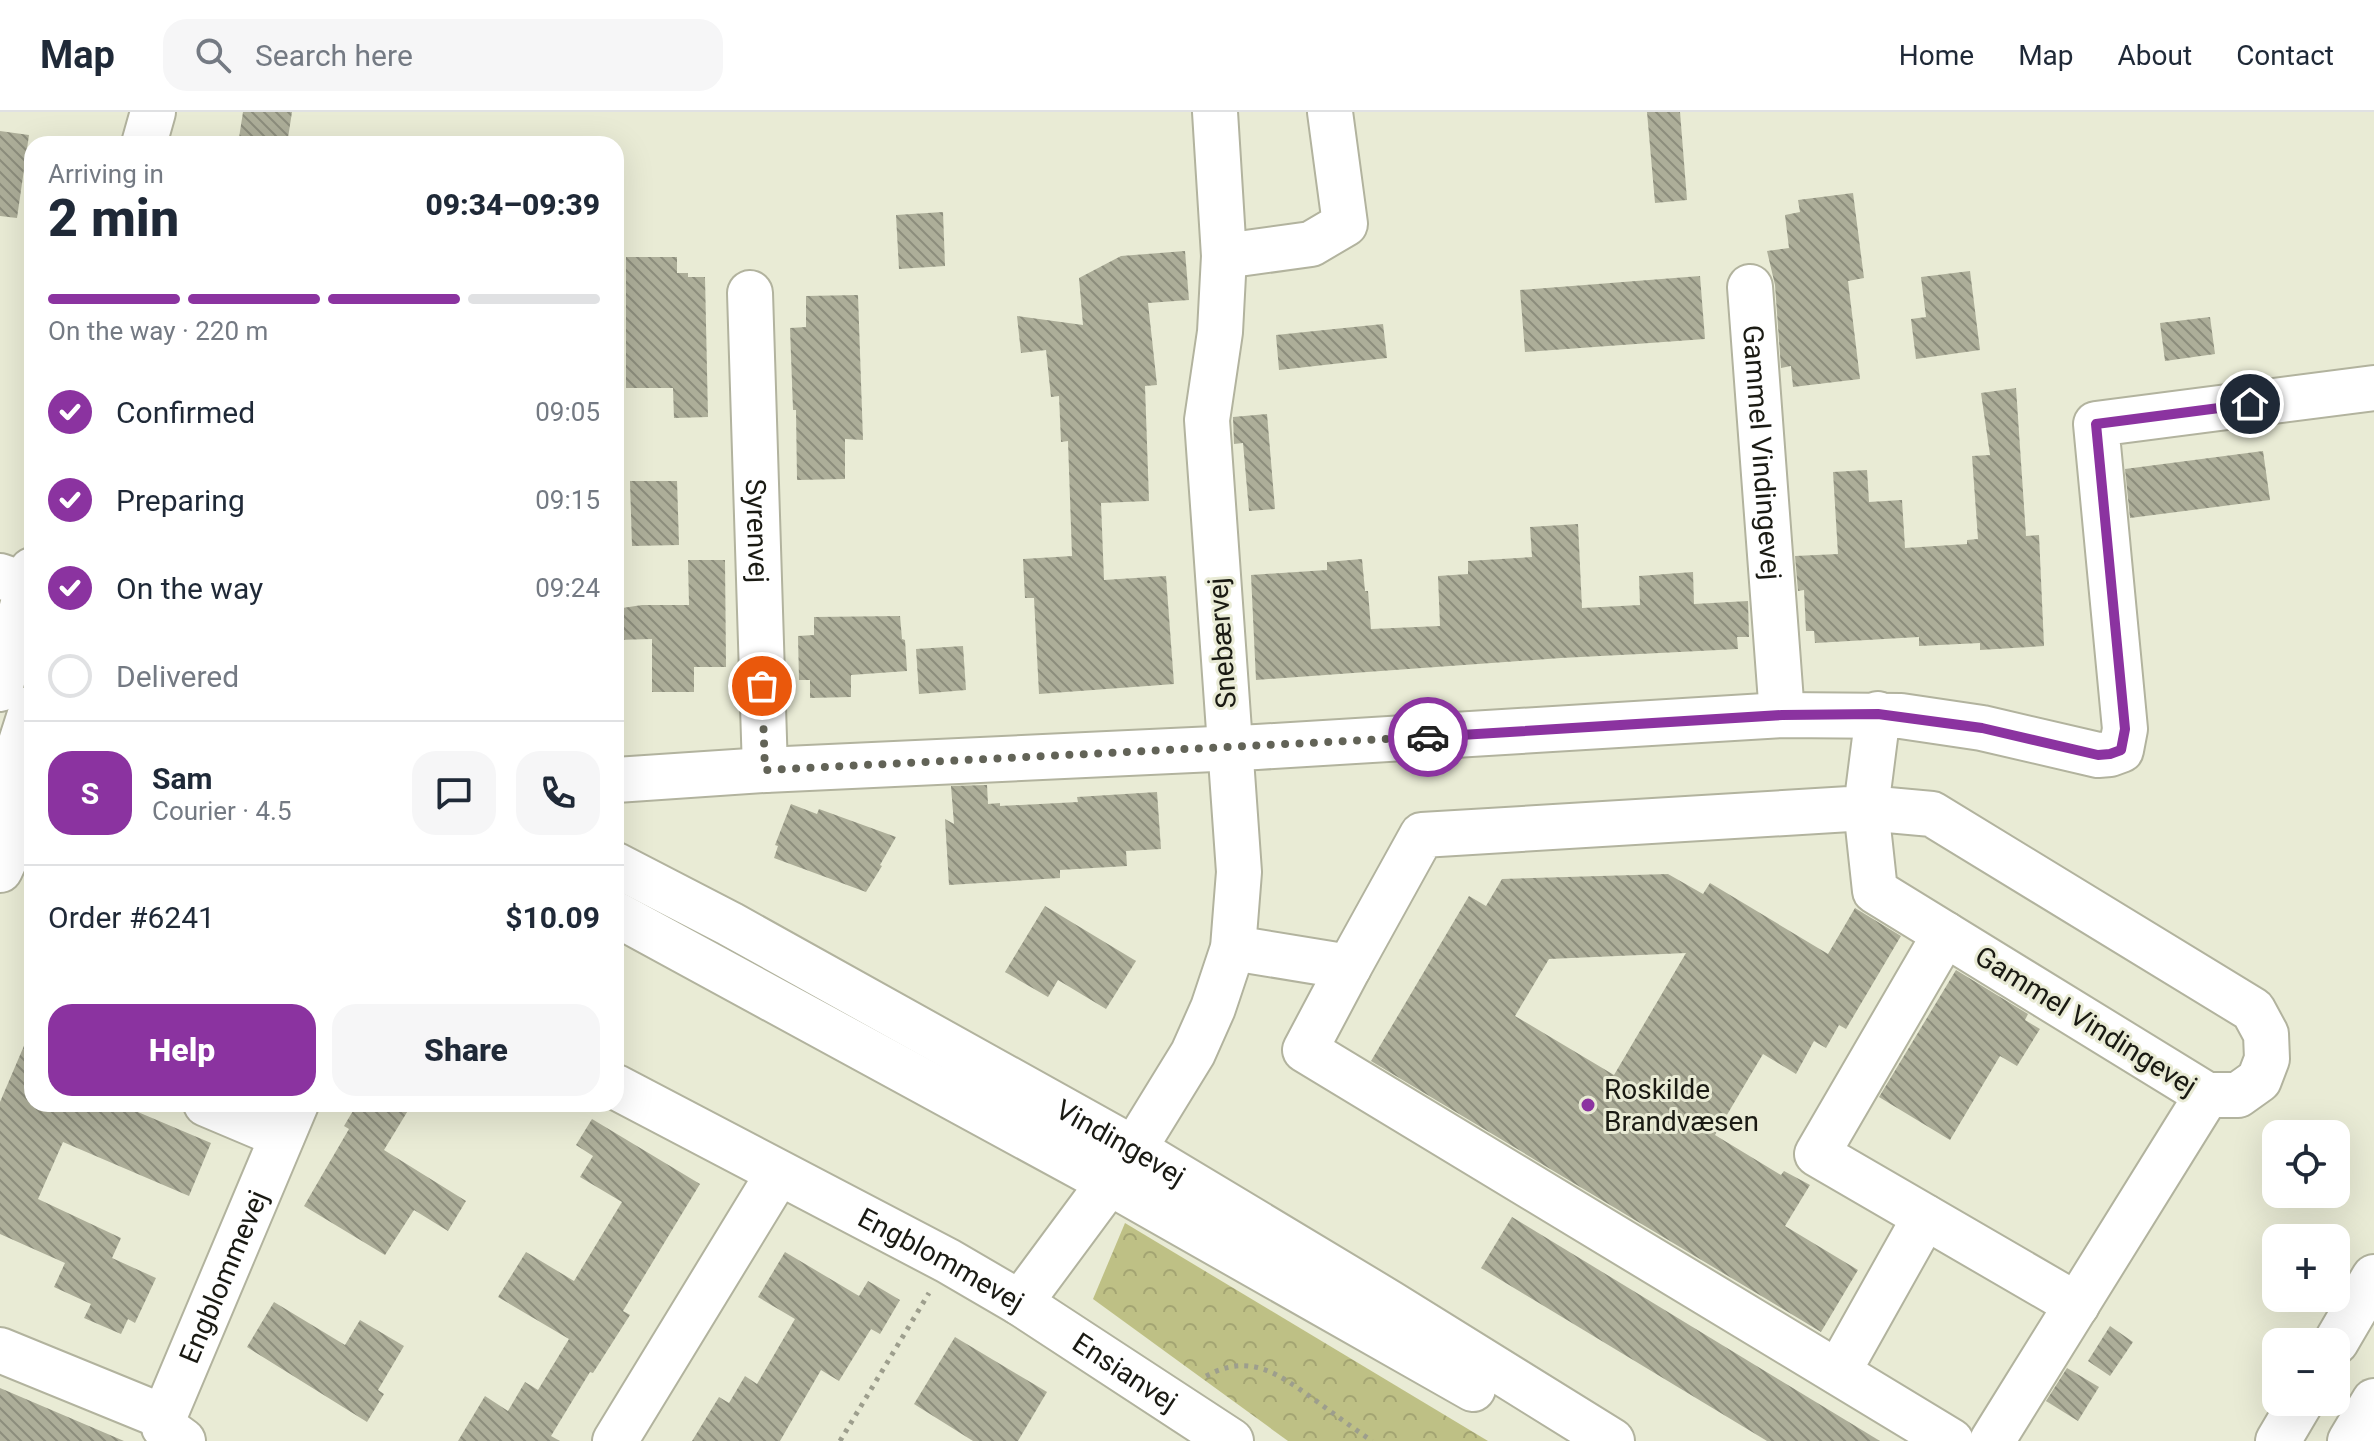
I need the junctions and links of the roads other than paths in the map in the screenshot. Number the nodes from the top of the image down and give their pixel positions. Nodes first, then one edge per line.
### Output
1 (153, 112) edge
2 (161, 112) edge
3 (1215, 112) edge
4 (1330, 112) edge
5 (146, 136) edge
6 (160, 136) edge
7 (1224, 256) junction
8 (1750, 287) dead end
9 (750, 293) dead end
10 (2374, 388) edge
11 (21, 602) edge
12 (0, 689) edge
13 (1878, 714) junction
14 (1782, 715) junction
15 (24, 733) edge
16 (1230, 748) junction
17 (765, 770) junction
18 (624, 779) edge
19 (0, 808) edge
20 (1866, 808) junction
21 (24, 818) edge
22 (624, 869) edge
23 (0, 870) edge
24 (624, 918) edge
25 (1945, 934) junction
26 (1233, 948) junction
27 (1349, 967) junction
28 (624, 1091) edge
29 (2207, 1095) junction
30 (248, 1112) edge
31 (289, 1120) edge
32 (1122, 1166) junction
33 (778, 1174) junction
34 (1925, 1217) junction
35 (2374, 1277) edge
36 (1020, 1303) junction
37 (2077, 1305) junction
38 (2344, 1328) edge
39 (0, 1350) edge
40 (1838, 1372) junction
41 (2374, 1401) edge
42 (2293, 1416) edge
43 (173, 1429) edge
44 (615, 1441) edge
45 (1231, 1441) edge
46 (1561, 1441) edge
47 (1612, 1441) edge
48 (1951, 1441) edge
49 (1992, 1441) edge
50 (2278, 1441) edge
51 (2350, 1441) edge

1 - 5 main road
2 - 6 main road
3 - 7 main road, Snebærvej
4 - 7 main road
7 - 16 main road, Snebærvej
8 - 14 main road, Gammel Vindingevej
9 - 17 main road, Syrenvej
10 - 13 main road
11 - 12 main road
13 - 14 main road
13 - 20 main road, Gammel Vindingevej
14 - 16 main road
15 - 19 main road
16 - 17 main road
16 - 26 main road, Snebærvej
17 - 18 main road
20 - 25 main road, Gammel Vindingevej
20 - 27 main road
20 - 29 main road, Gammel Vindingevej
21 - 23 main road
22 - 32 main road, Vindingevej
24 - 32 main road, Vindingevej
25 - 29 main road, Gammel Vindingevej
25 - 34 main road
26 - 27 main road
26 - 32 main road, Snebærvej
27 - 40 main road
28 - 33 main road, Engblommevej
29 - 37 main road
30 - 31 main road
31 - 43 main road, Engblommevej
32 - 36 main road, Engblommevej
32 - 46 main road, Vindingevej
32 - 47 main road, Vindingevej
33 - 36 main road, Engblommevej
33 - 44 main road
34 - 37 main road
34 - 40 main road
35 - 38 main road
36 - 45 main road, Ensianvej
37 - 49 main road
39 - 43 main road
40 - 48 main road
41 - 51 main road
42 - 50 main road

